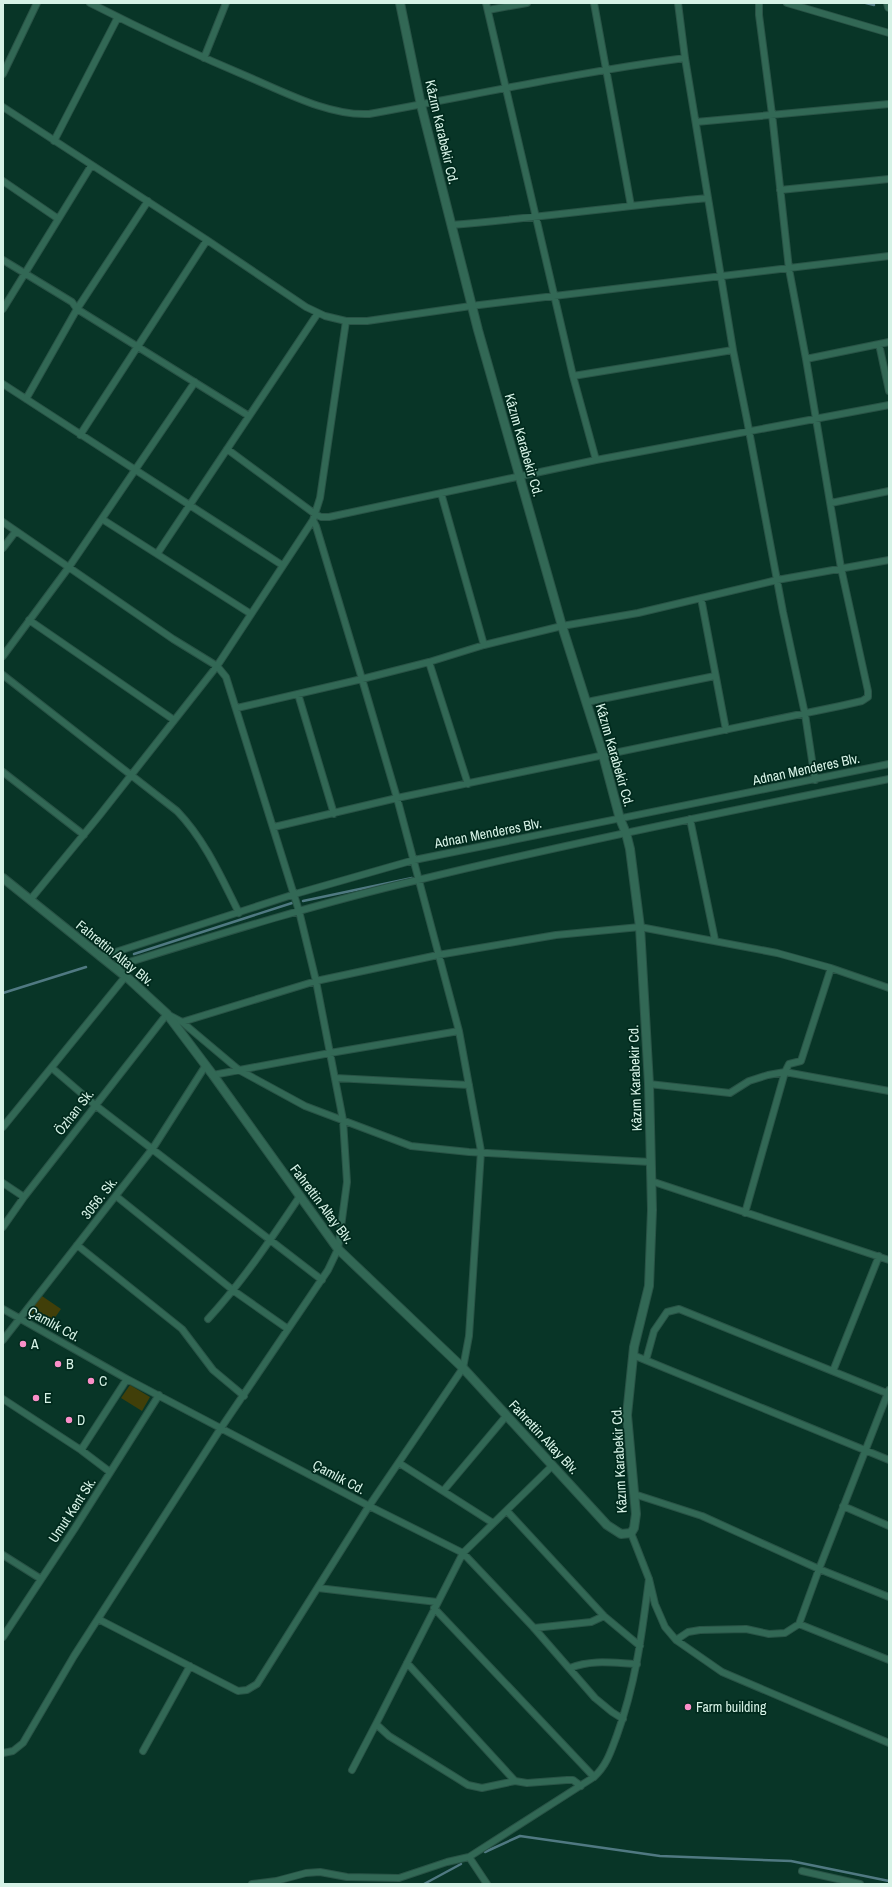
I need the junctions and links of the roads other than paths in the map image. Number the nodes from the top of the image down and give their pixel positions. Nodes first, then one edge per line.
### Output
1 (37, 3) edge
2 (90, 3) edge
3 (226, 3) edge
4 (400, 3) edge
5 (486, 3) edge
6 (527, 3) edge
7 (594, 3) edge
8 (678, 3) edge
9 (759, 3) edge
10 (787, 3) edge
11 (888, 3) edge
12 (889, 7) edge
13 (488, 10) junction
14 (118, 17) junction
15 (889, 33) edge
16 (204, 58) junction
17 (685, 58) junction
18 (606, 69) junction
19 (3, 74) edge
20 (505, 89) junction
21 (421, 104) junction
22 (889, 104) edge
23 (3, 107) edge
24 (772, 114) junction
25 (696, 122) junction
26 (54, 141) junction
27 (91, 166) junction
28 (889, 179) edge
29 (3, 181) edge
30 (780, 190) junction
31 (708, 198) junction
32 (148, 201) junction
33 (631, 206) junction
34 (57, 218) junction
35 (536, 218) junction
36 (451, 225) junction
37 (207, 240) junction
38 (889, 256) edge
39 (3, 260) edge
40 (789, 269) junction
41 (24, 274) junction
42 (722, 276) junction
43 (554, 296) junction
44 (471, 306) junction
45 (3, 309) edge
46 (78, 309) junction
47 (318, 313) junction
48 (346, 321) junction
49 (889, 342) edge
50 (879, 344) junction
51 (138, 346) junction
52 (733, 350) junction
53 (806, 359) junction
54 (573, 376) junction
55 (196, 382) junction
56 (3, 384) edge
57 (889, 391) edge
58 (26, 399) junction
59 (889, 405) edge
60 (249, 416) junction
61 (816, 419) junction
62 (749, 431) junction
63 (80, 435) junction
64 (227, 449) junction
65 (596, 460) junction
66 (135, 471) junction
67 (519, 477) junction
68 (889, 491) edge
69 (441, 493) junction
70 (831, 503) junction
71 (190, 506) junction
72 (314, 517) junction
73 (102, 518) junction
74 (3, 522) edge
75 (16, 531) junction
76 (3, 548) edge
77 (157, 554) junction
78 (889, 560) edge
79 (282, 564) junction
80 (69, 567) junction
81 (842, 568) junction
82 (777, 580) junction
83 (700, 598) junction
84 (251, 614) junction
85 (29, 620) junction
86 (562, 626) junction
87 (484, 645) junction
88 (3, 656) edge
89 (429, 662) junction
90 (217, 666) junction
91 (3, 674) edge
92 (715, 676) junction
93 (362, 679) junction
94 (298, 694) junction
95 (587, 702) junction
96 (237, 708) junction
97 (805, 714) junction
98 (174, 720) junction
99 (726, 730) junction
100 (603, 755) junction
101 (889, 764) edge
102 (3, 772) edge
103 (132, 774) junction
104 (889, 779) edge
105 (815, 780) junction
106 (468, 784) junction
107 (397, 798) junction
108 (334, 814) junction
109 (620, 819) junction
110 (690, 820) junction
111 (274, 827) junction
112 (626, 833) junction
113 (84, 835) junction
114 (414, 860) junction
115 (3, 878) edge
116 (418, 880) junction
117 (295, 894) junction
118 (30, 900) junction
119 (299, 911) junction
120 (239, 912) junction
121 (640, 927) junction
122 (715, 940) junction
123 (438, 955) junction
124 (100, 957) junction
125 (113, 967) junction
126 (831, 968) junction
127 (126, 977) junction
128 (316, 981) junction
129 (889, 988) edge
130 (166, 1014) junction
131 (182, 1022) junction
132 (459, 1031) junction
133 (330, 1053) junction
134 (206, 1065) junction
135 (52, 1068) junction
136 (239, 1070) junction
137 (785, 1072) junction
138 (213, 1075) junction
139 (335, 1078) junction
140 (649, 1084) junction
141 (469, 1085) junction
142 (889, 1091) edge
143 (96, 1105) junction
144 (343, 1120) junction
145 (3, 1127) edge
146 (153, 1148) junction
147 (482, 1151) junction
148 (651, 1162) junction
149 (651, 1181) junction
150 (3, 1183) edge
151 (116, 1196) junction
152 (300, 1196) junction
153 (24, 1197) junction
154 (745, 1213) junction
155 (3, 1227) edge
156 (271, 1240) junction
157 (77, 1245) junction
158 (338, 1249) junction
159 (879, 1256) junction
160 (889, 1260) edge
161 (322, 1280) junction
162 (234, 1291) junction
163 (3, 1309) edge
164 (19, 1319) junction
165 (208, 1319) dead end
166 (288, 1329) junction
167 (3, 1340) edge
168 (633, 1355) junction
169 (646, 1360) junction
170 (463, 1368) junction
171 (833, 1371) junction
172 (127, 1379) junction
173 (888, 1392) edge
174 (159, 1395) junction
175 (244, 1396) junction
176 (3, 1399) edge
177 (507, 1415) junction
178 (221, 1428) junction
179 (81, 1450) junction
180 (864, 1450) junction
181 (889, 1460) edge
182 (399, 1463) junction
183 (553, 1465) junction
184 (110, 1472) junction
185 (444, 1490) junction
186 (634, 1494) junction
187 (369, 1506) junction
188 (843, 1506) junction
189 (507, 1511) junction
190 (493, 1523) junction
191 (889, 1526) edge
192 (631, 1533) junction
193 (463, 1553) junction
194 (3, 1555) edge
195 (819, 1569) junction
196 (41, 1579) junction
197 (649, 1579) junction
198 (318, 1588) junction
199 (889, 1597) edge
200 (437, 1602) junction
201 (434, 1608) junction
202 (604, 1616) junction
203 (98, 1619) junction
204 (799, 1624) junction
205 (534, 1628) junction
206 (3, 1637) edge
207 (676, 1640) junction
208 (640, 1646) junction
209 (889, 1660) edge
210 (407, 1663) junction
211 (637, 1664) junction
212 (190, 1666) junction
213 (570, 1668) junction
214 (623, 1719) junction
215 (376, 1724) junction
216 (889, 1743) edge
217 (143, 1751) dead end
218 (3, 1753) edge
219 (352, 1770) dead end
220 (594, 1777) junction
221 (515, 1781) junction
222 (581, 1786) junction
223 (470, 1857) junction
224 (802, 1870) dead end
225 (252, 1884) edge
226 (487, 1884) edge
227 (860, 1884) edge

1 - 19 street
2 - 14 street
3 - 16 street
4 - 21 street, Kâzım Karabekir Cd.
5 - 13 street
6 - 13 street
7 - 18 street
8 - 17 street
9 - 24 street
10 - 15 street
11 - 12 street
13 - 20 street
14 - 16 street
14 - 26 street
16 - 21 street
17 - 18 street
17 - 25 street
18 - 20 street
18 - 33 street
20 - 21 street
20 - 35 street
21 - 36 street, Kâzım Karabekir Cd.
22 - 24 street
23 - 26 street
24 - 25 street
24 - 30 street
25 - 31 street
26 - 27 street
27 - 32 street
27 - 34 street
28 - 30 street
29 - 34 street
30 - 40 street
31 - 33 street
31 - 42 street
32 - 37 street
32 - 46 street
33 - 35 street
34 - 41 street
35 - 36 street
35 - 43 street
36 - 44 street, Kâzım Karabekir Cd.
37 - 47 street
37 - 51 street
38 - 40 street
39 - 41 street
40 - 42 street
40 - 53 street
41 - 45 street
41 - 46 street
42 - 43 street
42 - 52 street
43 - 44 street
43 - 54 street
44 - 48 street
44 - 67 street, Kâzım Karabekir Cd.
46 - 51 street
46 - 58 street
47 - 48 street
47 - 60 street
48 - 72 street
49 - 50 street
50 - 53 street
50 - 57 street
51 - 55 street
51 - 63 street
52 - 54 street
52 - 62 street
53 - 61 street
54 - 65 street
55 - 60 street
55 - 66 street
56 - 58 street
58 - 63 street
59 - 61 street
60 - 64 street
61 - 62 street
61 - 70 street
62 - 65 street
62 - 82 street
63 - 66 street
64 - 71 street
64 - 72 street
65 - 67 street
66 - 71 street
66 - 73 street
67 - 69 street
67 - 86 street, Kâzım Karabekir Cd.
68 - 70 street
69 - 72 street
69 - 87 street
70 - 81 street
71 - 77 street
71 - 79 street
72 - 79 street
72 - 93 street
73 - 77 street
73 - 80 street
74 - 75 street
75 - 76 street
75 - 80 street
77 - 84 street
78 - 81 street
79 - 84 street
80 - 85 street
80 - 90 street
81 - 82 street
81 - 97 street
82 - 83 street
82 - 97 street
83 - 86 street
83 - 92 street
84 - 90 street
85 - 88 street
85 - 98 street
86 - 87 street
86 - 95 street, Kâzım Karabekir Cd.
87 - 89 street
89 - 93 street
89 - 106 street
90 - 96 street
90 - 98 street
91 - 103 street
92 - 95 street
92 - 99 street
93 - 94 street
93 - 107 street
94 - 96 street
94 - 108 street
95 - 100 street, Kâzım Karabekir Cd.
96 - 111 street
97 - 99 street
97 - 105 street
98 - 103 street
99 - 100 street
100 - 106 street
100 - 109 street, Kâzım Karabekir Cd.
101 - 105 street, Adnan Menderes Blv.
102 - 113 street
103 - 113 street
103 - 120 street
104 - 110 street, Adnan Menderes Blv.
105 - 109 street, Adnan Menderes Blv.
106 - 107 street
107 - 108 street
107 - 114 street
108 - 111 street
109 - 112 street, Kâzım Karabekir Cd.
109 - 114 street, Adnan Menderes Blv.
110 - 112 street, Adnan Menderes Blv.
110 - 122 street
111 - 117 street
112 - 116 street, Adnan Menderes Blv.
112 - 121 street, Kâzım Karabekir Cd.
113 - 118 street
114 - 116 street
114 - 117 street, Adnan Menderes Blv.
115 - 118 street, Fahrettin Altay Blv.
116 - 119 street, Adnan Menderes Blv.
116 - 123 street
117 - 119 street
117 - 120 street, Adnan Menderes Blv.
118 - 124 street, Fahrettin Altay Blv.
119 - 125 street, Adnan Menderes Blv.
119 - 128 street
120 - 124 street, Adnan Menderes Blv.
121 - 122 street
121 - 123 street
121 - 140 street, Kâzım Karabekir Cd.
122 - 126 street
123 - 128 street
123 - 132 street
124 - 125 street, Fahrettin Altay Blv.
125 - 127 street, Fahrettin Altay Blv.
126 - 129 street
126 - 137 street
127 - 130 street, Fahrettin Altay Blv.
127 - 135 street
128 - 131 street
128 - 133 street
130 - 131 street
130 - 134 street, Fahrettin Altay Blv.
130 - 143 street, Özhan Sk.
131 - 136 street
132 - 133 street
132 - 141 street
133 - 136 street
133 - 139 street
134 - 138 street, Fahrettin Altay Blv.
134 - 146 street, 3056. Sk.
135 - 143 street
135 - 145 street
136 - 138 street
136 - 144 street
137 - 140 street
137 - 142 street
137 - 154 street
138 - 152 street, Fahrettin Altay Blv.
139 - 141 street
139 - 144 street
140 - 148 street, Kâzım Karabekir Cd.
141 - 147 street
143 - 146 street
143 - 153 street, Özhan Sk.
144 - 147 street
144 - 158 street
146 - 151 street, 3056. Sk.
146 - 156 street
147 - 148 street
147 - 170 street
148 - 149 street, Kâzım Karabekir Cd.
149 - 154 street
149 - 168 street, Kâzım Karabekir Cd.
150 - 153 street
151 - 157 street, 3056. Sk.
151 - 162 street
152 - 156 street
152 - 158 street, Fahrettin Altay Blv.
153 - 155 street, Özhan Sk.
154 - 159 street
156 - 161 street
156 - 162 street
157 - 164 street, 3056. Sk.
157 - 175 street
158 - 161 street
158 - 170 street, Fahrettin Altay Blv.
159 - 160 street
159 - 171 street
161 - 166 street
162 - 165 street
162 - 166 street
163 - 164 street, Çamlık Cd.
164 - 167 street, 3056. Sk.
164 - 172 street, Çamlık Cd.
166 - 175 street
168 - 169 street
168 - 186 street, Kâzım Karabekir Cd.
169 - 171 street
169 - 180 street
170 - 177 street, Fahrettin Altay Blv.
170 - 182 street
171 - 173 street
172 - 174 street, Çamlık Cd.
172 - 179 street
173 - 180 street
174 - 178 street, Çamlık Cd.
174 - 184 street, Umut Kent Sk.
175 - 178 street
176 - 179 street
177 - 183 street, Fahrettin Altay Blv.
177 - 185 street
178 - 187 street, Çamlık Cd.
178 - 203 street
179 - 184 street
180 - 181 street
180 - 188 street
182 - 185 street
182 - 187 street
183 - 189 street
183 - 192 street, Fahrettin Altay Blv.
184 - 196 street, Umut Kent Sk.
185 - 190 street
186 - 192 street, Kâzım Karabekir Cd.
186 - 195 street
187 - 193 street, Çamlık Cd.
187 - 198 street
188 - 191 street
188 - 195 street
189 - 190 street
189 - 202 street
190 - 193 street
192 - 197 street
193 - 200 street
193 - 205 street, Çamlık Cd.
194 - 196 street
195 - 199 street
195 - 204 street
196 - 206 street, Umut Kent Sk.
197 - 207 street
197 - 208 street
198 - 200 street
198 - 212 street
200 - 201 street
201 - 210 street
201 - 220 street
202 - 205 street
202 - 208 street
203 - 212 street
203 - 218 street
204 - 207 street
204 - 209 street
205 - 213 street, Çamlık Cd.
207 - 216 street
208 - 211 street
210 - 215 street
210 - 221 street
211 - 213 street
211 - 214 street
212 - 217 street
213 - 214 street, Çamlık Cd.
214 - 220 street
215 - 219 street
215 - 221 street
220 - 222 street
221 - 222 street
222 - 223 street
223 - 225 street
223 - 226 street
224 - 227 street

